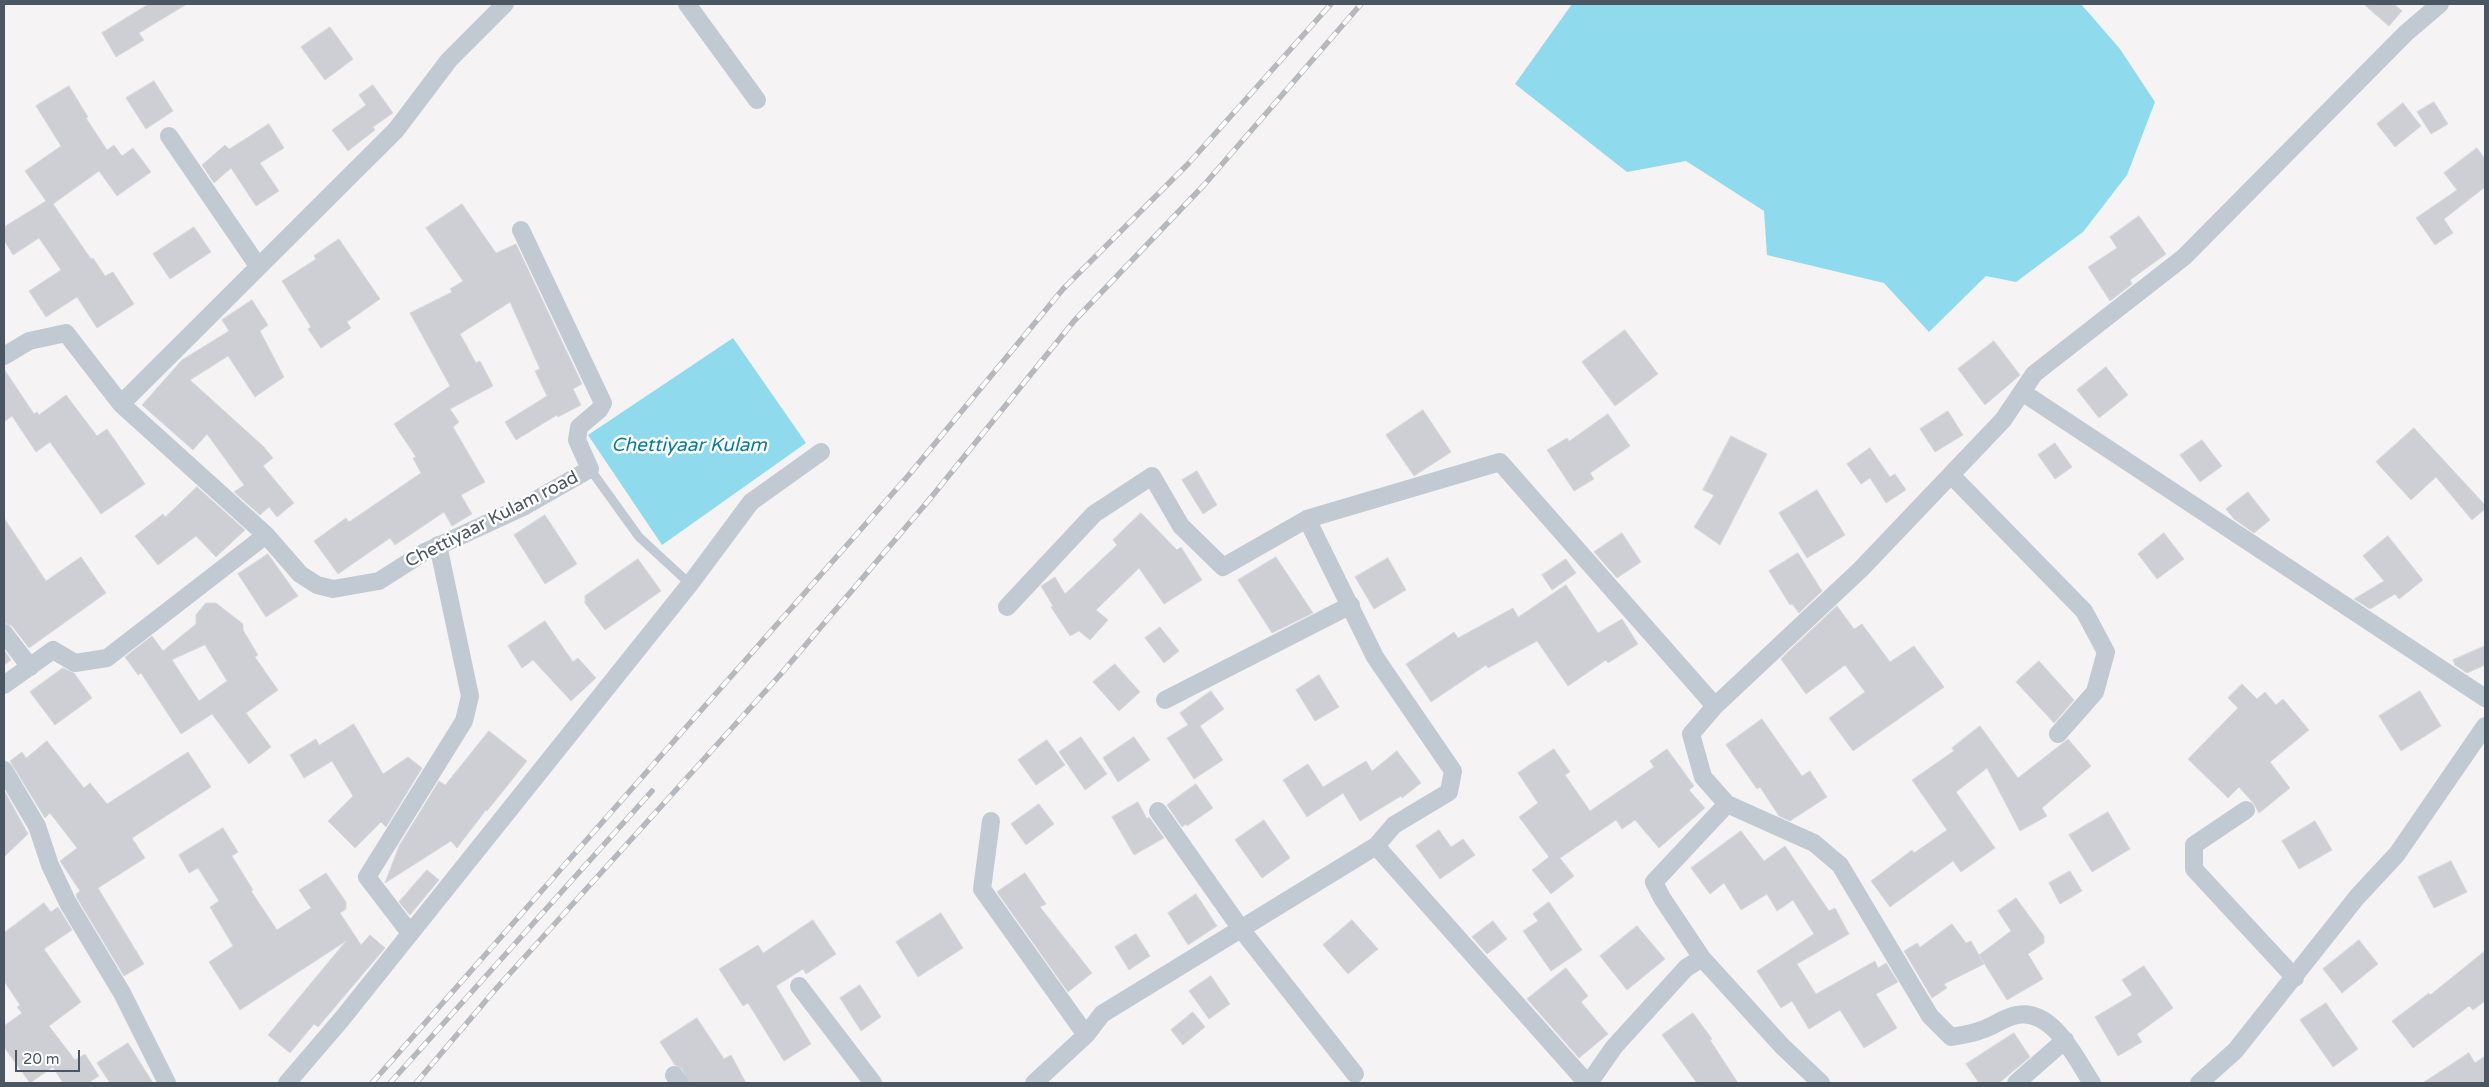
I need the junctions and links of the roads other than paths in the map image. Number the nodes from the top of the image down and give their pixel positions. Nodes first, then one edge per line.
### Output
1 (505, 4) edge
2 (687, 4) edge
3 (2440, 4) edge
4 (757, 100) dead end
5 (169, 136) dead end
6 (521, 230) dead end
7 (258, 266) junction
8 (4, 356) edge
9 (2022, 392) junction
10 (121, 404) junction
11 (821, 452) dead end
12 (590, 469) junction
13 (1951, 475) junction
14 (1308, 519) junction
15 (266, 534) junction
16 (438, 545) junction
17 (690, 584) junction
18 (1351, 605) junction
19 (1007, 607) dead end
20 (4, 633) edge
21 (30, 666) junction
22 (4, 686) edge
23 (2485, 698) edge
24 (1165, 700) dead end
25 (1715, 706) junction
26 (2485, 726) edge
27 (2058, 734) dead end
28 (4, 770) edge
29 (1727, 804) junction
30 (2246, 810) dead end
31 (1158, 811) dead end
32 (991, 821) dead end
33 (1376, 846) junction
34 (1241, 929) junction
35 (410, 933) junction
36 (1702, 958) junction
37 (2296, 978) junction
38 (799, 986) dead end
39 (1086, 1034) junction
40 (2065, 1040) junction
41 (1356, 1074) dead end
42 (167, 1083) edge
43 (287, 1083) edge
44 (873, 1083) edge
45 (1034, 1083) edge
46 (1588, 1083) edge
47 (1821, 1083) edge
48 (2016, 1083) edge
49 (2092, 1083) edge
50 (2199, 1083) edge

1 - 7 street
2 - 4 street
3 - 9 street
5 - 7 street
6 - 12 street
7 - 10 street
8 - 10 street, Chettiyaar Kulam road
9 - 13 street
9 - 23 street
10 - 15 street, Chettiyaar Kulam road
11 - 17 street
12 - 16 street, Chettiyaar Kulam road
12 - 17 lane, Chettiyaar Kulam road
13 - 25 street
13 - 27 street
14 - 18 street
14 - 19 street
14 - 25 street
15 - 16 street, Chettiyaar Kulam road
15 - 21 street
16 - 35 street
17 - 35 street
18 - 24 street
18 - 33 street
20 - 21 street
21 - 22 street
25 - 29 street
26 - 37 street
28 - 42 street
29 - 36 street
29 - 40 street
30 - 37 street
31 - 34 street
32 - 39 street
33 - 34 street
33 - 46 street
34 - 39 street
34 - 41 street
35 - 43 street
36 - 46 street
36 - 47 street
37 - 50 street
38 - 44 street
39 - 45 street
40 - 48 street
40 - 49 street

